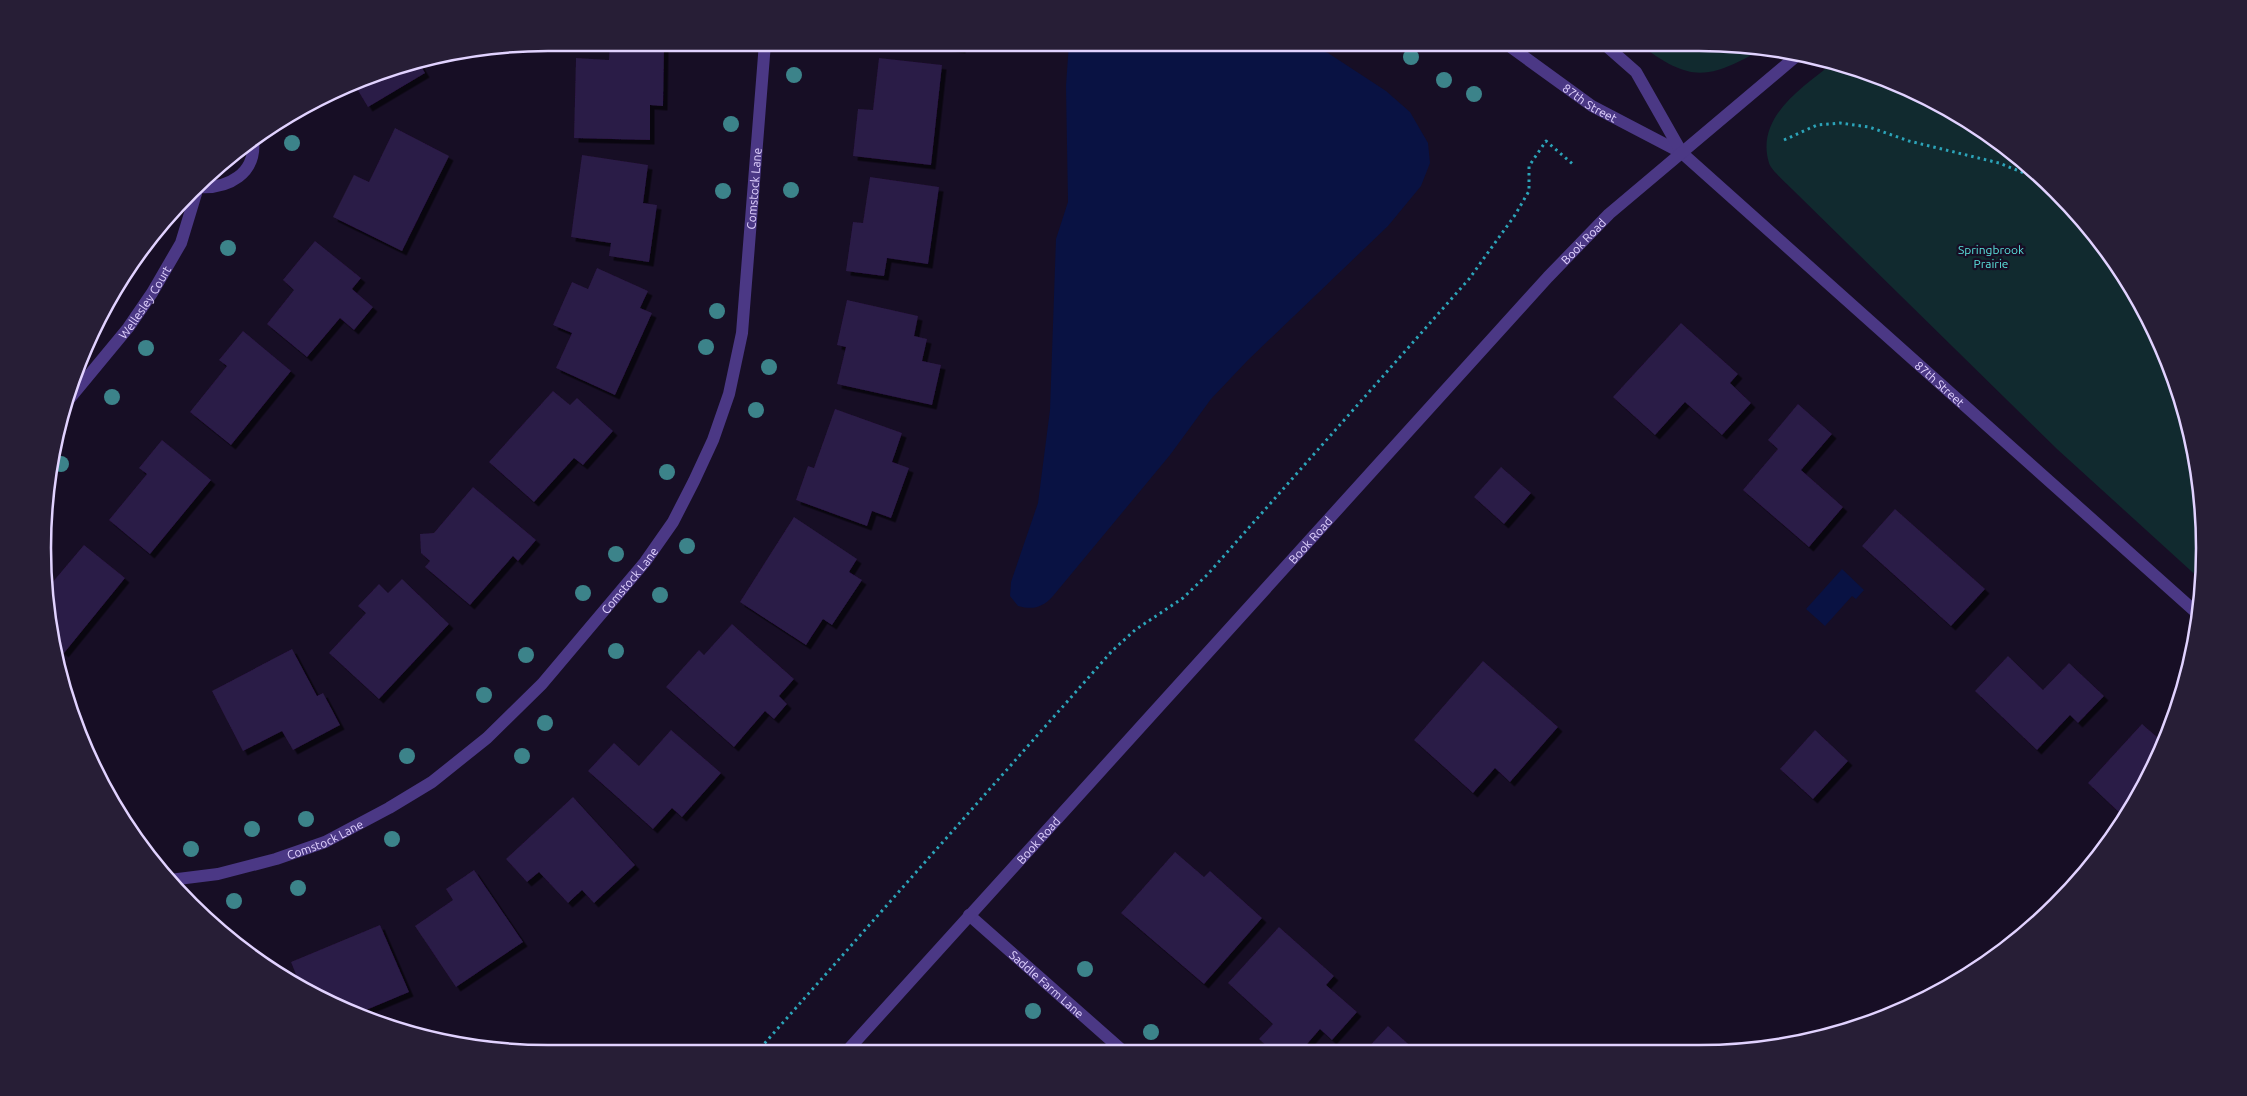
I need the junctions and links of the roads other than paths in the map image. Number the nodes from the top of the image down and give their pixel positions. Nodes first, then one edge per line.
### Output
1 (764, 51) edge
2 (1516, 51) edge
3 (1613, 51) edge
4 (1792, 60) edge
5 (254, 148) edge
6 (1682, 153) junction
7 (207, 188) edge
8 (194, 200) edge
9 (77, 390) edge
10 (2192, 609) edge
11 (178, 879) edge
12 (969, 915) junction
13 (852, 1045) edge
14 (1117, 1045) edge

1 - 11 street, Comstock Lane
2 - 6 street, 87th Street
3 - 6 street, 87th Street
4 - 6 street, Book Road
5 - 7 street, Wellesley Court
6 - 10 street, 87th Street
6 - 12 street, Book Road
8 - 9 street, Wellesley Court
12 - 13 street, Book Road
12 - 14 street, Saddle Farm Lane

